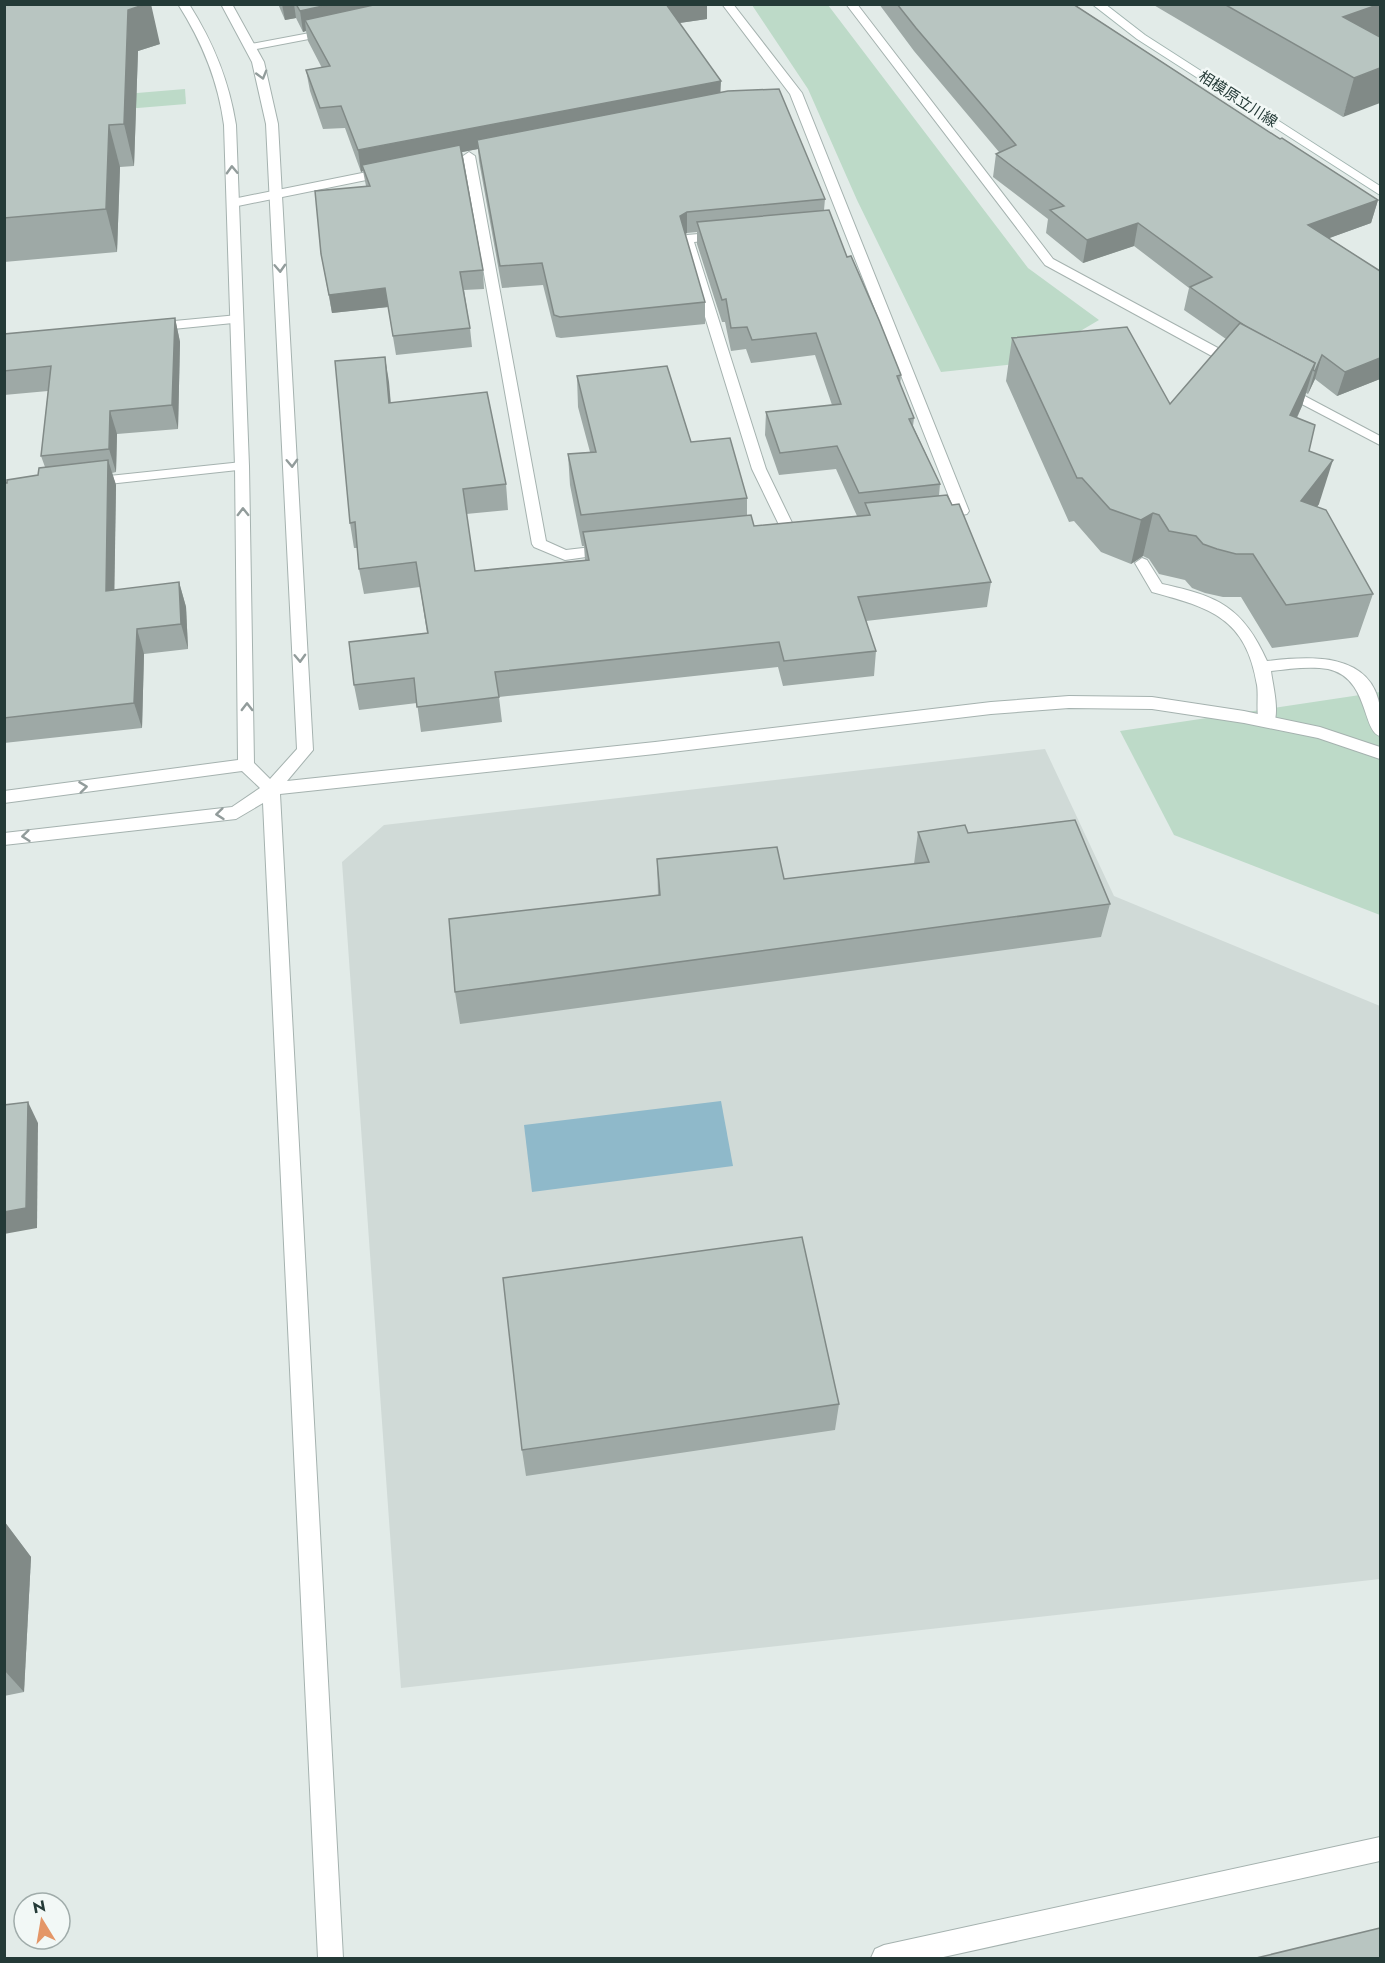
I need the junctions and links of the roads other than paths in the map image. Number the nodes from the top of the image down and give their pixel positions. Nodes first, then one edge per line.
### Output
1 (183, 4) edge
2 (226, 4) edge
3 (727, 4) edge
4 (851, 4) edge
5 (1097, 4) edge
6 (341, 30) edge
7 (250, 47) junction
8 (469, 156) dead end
9 (400, 170) edge
10 (1380, 190) edge
11 (276, 194) junction
12 (233, 203) junction
13 (732, 235) edge
14 (238, 319) junction
15 (142, 328) edge
16 (1247, 369) edge
17 (1267, 380) edge
18 (1380, 441) edge
19 (242, 466) junction
20 (76, 484) edge
21 (929, 515) edge
22 (788, 531) edge
23 (624, 548) edge
24 (1142, 563) dead end
25 (1262, 666) junction
26 (1267, 722) junction
27 (1380, 730) edge
28 (1380, 753) edge
29 (246, 765) junction
30 (271, 789) junction
31 (4, 797) edge
32 (4, 839) edge
33 (1380, 1850) edge
34 (326, 1957) edge
35 (884, 1959) edge

12 -> 1 street
2 - 7 street
3 - 21 street
4 - 16 street
5 - 10 street, 相模原立川線
6 - 7 street
7 -> 11 street
8 - 23 street
9 - 11 street
11 - 12 street
11 -> 30 street
12 - 14 street
13 - 22 street
14 - 15 street
14 - 19 street
17 - 18 street
19 - 20 street
29 -> 19 street
24 - 25 street
25 - 26 street
25 - 27 street
26 - 28 street
26 - 30 street
29 - 30 street
31 -> 29 street
30 -> 32 street
30 - 34 street
33 - 35 street

